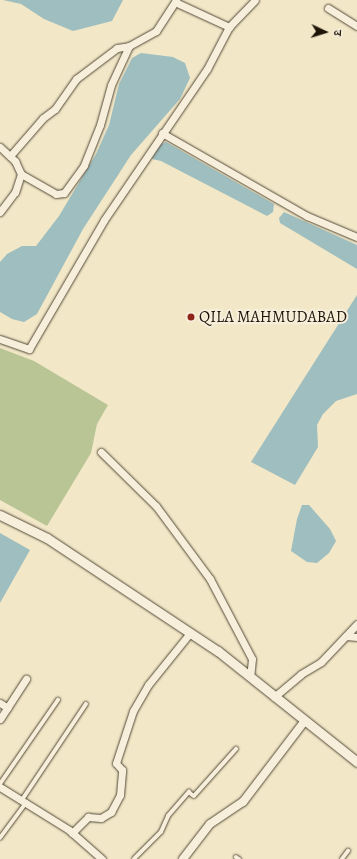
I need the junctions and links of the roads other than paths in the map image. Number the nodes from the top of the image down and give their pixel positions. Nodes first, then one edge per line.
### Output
1 (255, 0) edge
2 (176, 1) edge
3 (328, 8) dead end
4 (357, 26) edge
5 (229, 27) junction
6 (129, 46) junction
7 (162, 133) junction
8 (0, 147) edge
9 (10, 156) junction
10 (21, 174) junction
11 (0, 212) edge
12 (357, 237) edge
13 (0, 339) edge
14 (101, 452) dead end
15 (0, 514) edge
16 (357, 624) edge
17 (190, 633) junction
18 (346, 636) junction
19 (357, 637) edge
20 (250, 677) junction
21 (26, 679) dead end
22 (274, 697) junction
23 (58, 700) dead end
24 (0, 703) edge
25 (86, 704) dead end
26 (8, 708) junction
27 (0, 720) edge
28 (304, 722) junction
29 (236, 749) dead end
30 (357, 762) edge
31 (0, 784) edge
32 (0, 787) edge
33 (24, 802) junction
34 (72, 833) junction
35 (0, 838) edge
36 (348, 850) dead end
37 (102, 859) edge
38 (134, 859) edge
39 (183, 859) edge
40 (342, 859) edge

1 - 5 street
2 - 5 street
2 - 6 street
3 - 4 street
5 - 7 street
6 - 9 street
6 - 10 street
7 - 12 street
7 - 13 street
8 - 9 street
9 - 10 street
10 - 11 street
14 - 20 street
15 - 17 main road
16 - 18 street
17 - 20 main road
17 - 34 street
18 - 19 street
18 - 22 street
20 - 22 main road
21 - 26 street
22 - 28 main road
23 - 31 lane
24 - 26 street
25 - 33 lane
26 - 27 street
28 - 30 main road
28 - 39 street
29 - 38 lane
32 - 33 street
33 - 34 street
33 - 35 lane
34 - 37 street
36 - 40 lane

